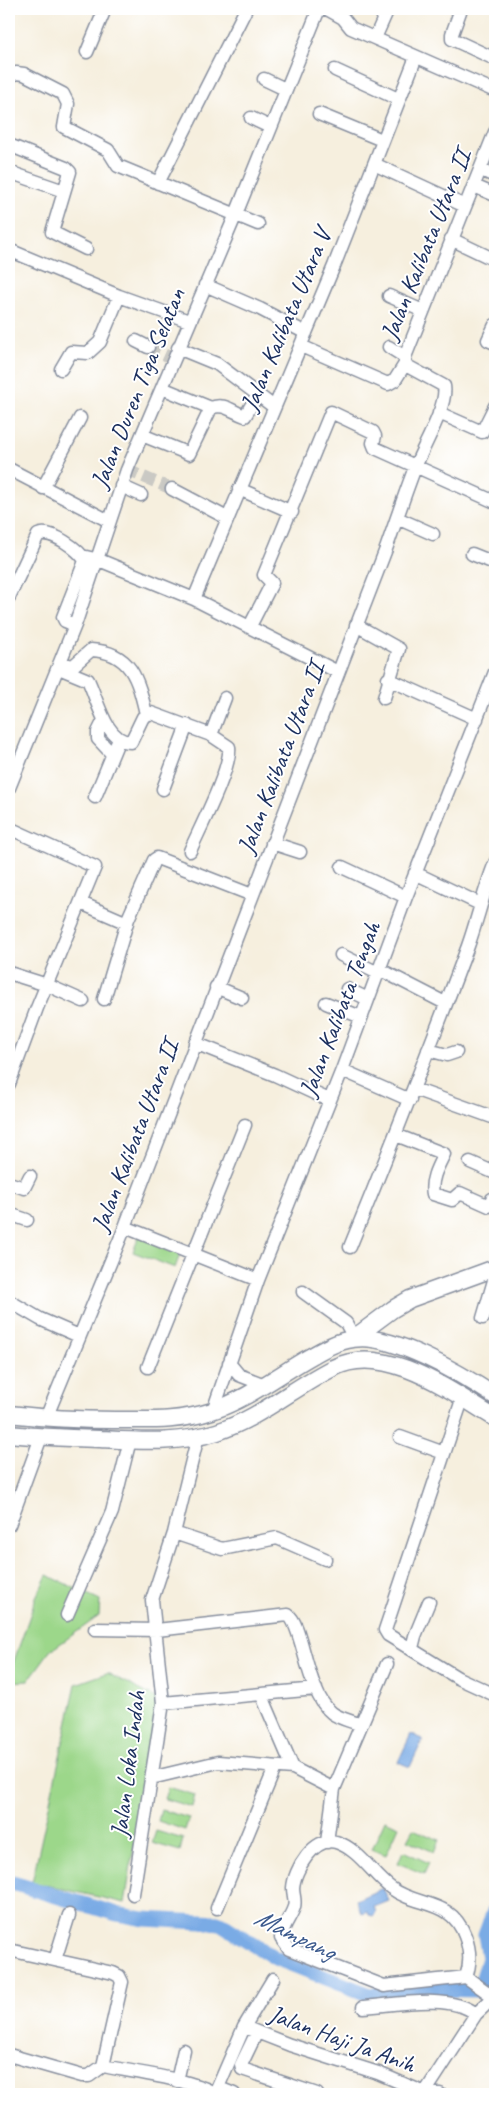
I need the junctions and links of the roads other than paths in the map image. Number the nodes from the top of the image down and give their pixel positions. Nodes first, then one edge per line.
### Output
1 (105, 9) edge
2 (246, 9) edge
3 (319, 9) edge
4 (327, 9) edge
5 (388, 9) edge
6 (461, 9) edge
7 (375, 38) junction
8 (87, 52) dead end
9 (416, 57) junction
10 (495, 59) edge
11 (335, 70) dead end
12 (9, 77) edge
13 (264, 79) dead end
14 (285, 89) junction
15 (495, 91) edge
16 (398, 99) junction
17 (319, 114) dead end
18 (251, 118) dead end
19 (270, 127) junction
20 (495, 132) edge
21 (382, 140) junction
22 (9, 145) edge
23 (374, 164) junction
24 (480, 170) junction
25 (9, 172) edge
26 (495, 176) edge
27 (158, 182) junction
28 (474, 186) junction
29 (64, 191) junction
30 (495, 195) edge
31 (465, 206) junction
32 (236, 214) junction
33 (258, 224) dead end
34 (451, 239) junction
35 (86, 248) dead end
36 (9, 250) edge
37 (495, 260) edge
38 (205, 285) junction
39 (119, 296) junction
40 (389, 296) dead end
41 (422, 311) junction
42 (189, 321) junction
43 (495, 325) edge
44 (306, 333) junction
45 (495, 343) edge
46 (301, 346) junction
47 (389, 347) dead end
48 (173, 355) junction
49 (405, 361) junction
50 (61, 369) dead end
51 (162, 388) junction
52 (257, 396) junction
53 (495, 406) edge
54 (274, 407) junction
55 (211, 408) junction
56 (438, 412) junction
57 (80, 418) dead end
58 (142, 435) junction
59 (416, 465) junction
60 (9, 469) edge
61 (121, 486) junction
62 (43, 488) junction
63 (172, 489) tunnel mouth
64 (239, 489) junction
65 (141, 495) dead end
66 (495, 502) edge
67 (292, 512) junction
68 (227, 518) junction
69 (397, 518) junction
70 (109, 521) junction
71 (433, 534) dead end
72 (472, 554) dead end
73 (82, 556) junction
74 (99, 560) junction
75 (495, 560) edge
76 (9, 597) edge
77 (194, 599) junction
78 (75, 625) junction
79 (356, 625) junction
80 (250, 626) junction
81 (69, 667) junction
82 (338, 672) junction
83 (494, 677) edge
84 (388, 679) junction
85 (225, 698) dead end
86 (384, 698) dead end
87 (146, 714) junction
88 (477, 719) junction
89 (104, 720) junction
90 (187, 726) junction
91 (211, 735) junction
92 (119, 739) junction
93 (112, 754) junction
94 (10, 783) edge
95 (163, 789) dead end
96 (95, 797) dead end
97 (9, 828) edge
98 (272, 843) junction
99 (190, 851) dead end
100 (300, 852) dead end
101 (495, 863) edge
102 (342, 867) dead end
103 (415, 874) junction
104 (252, 895) junction
105 (406, 897) junction
106 (81, 903) junction
107 (480, 904) junction
108 (127, 923) junction
109 (342, 955) dead end
110 (378, 971) junction
111 (9, 973) edge
112 (47, 985) junction
113 (216, 987) junction
114 (347, 989) dead end
115 (242, 998) dead end
116 (104, 999) dead end
117 (368, 999) junction
118 (82, 1000) dead end
119 (326, 1003) dead end
120 (445, 1003) junction
121 (361, 1017) junction
122 (195, 1043) junction
123 (428, 1050) junction
124 (456, 1052) dead end
125 (342, 1070) junction
126 (9, 1084) edge
127 (412, 1094) junction
128 (329, 1100) junction
129 (495, 1118) edge
130 (244, 1125) dead end
131 (396, 1135) junction
132 (470, 1162) dead end
133 (495, 1174) edge
134 (30, 1176) dead end
135 (9, 1183) edge
136 (494, 1197) edge
137 (9, 1214) edge
138 (27, 1220) dead end
139 (125, 1227) junction
140 (350, 1247) dead end
141 (194, 1255) junction
142 (495, 1268) edge
143 (495, 1277) edge
144 (258, 1280) junction
145 (303, 1292) dead end
146 (9, 1301) edge
147 (393, 1309) junction
148 (483, 1318) dead end
149 (79, 1336) junction
150 (354, 1338) junction
151 (402, 1348) junction
152 (229, 1363) junction
153 (148, 1366) dead end
154 (265, 1385) junction
155 (495, 1396) edge
156 (463, 1398) junction
157 (213, 1411) junction
158 (9, 1414) edge
159 (46, 1418) junction
160 (495, 1418) edge
161 (9, 1434) edge
162 (198, 1436) junction
163 (41, 1437) junction
164 (400, 1437) dead end
165 (130, 1440) junction
166 (444, 1453) junction
167 (9, 1525) edge
168 (174, 1532) junction
169 (325, 1559) dead end
170 (429, 1602) dead end
171 (67, 1616) dead end
172 (95, 1629) dead end
173 (157, 1630) junction
174 (412, 1648) junction
175 (387, 1664) dead end
176 (316, 1689) junction
177 (495, 1695) edge
178 (262, 1696) junction
179 (163, 1703) junction
180 (361, 1725) junction
181 (275, 1768) junction
182 (293, 1768) junction
183 (151, 1778) junction
184 (334, 1789) junction
185 (327, 1842) junction
186 (133, 1894) dead end
187 (217, 1908) dead end
188 (68, 1915) dead end
189 (9, 1950) edge
190 (56, 1960) junction
191 (272, 1979) dead end
192 (470, 1979) junction
193 (488, 2002) edge
194 (363, 2007) dead end
195 (244, 2027) junction
196 (255, 2036) dead end
197 (184, 2050) dead end
198 (9, 2055) edge
199 (102, 2066) junction
200 (177, 2081) junction
201 (217, 2091) edge
202 (300, 2091) edge
203 (425, 2093) edge
204 (234, 2094) edge
205 (317, 2094) edge
206 (440, 2094) edge

1 - 8 street
2 - 27 street
3 - 14 street, Jalan Duren Tiga Selatan
4 - 7 street
5 - 7 street
6 - 10 street
7 - 9 street
9 - 15 street
9 - 16 street, Jalan Kalibata Utara V
11 - 16 street
12 - 27 street
13 - 14 street
14 - 19 street, Jalan Duren Tiga Selatan
16 - 21 street, Jalan Kalibata Utara V
17 - 21 street
18 - 19 street
19 - 32 street, Jalan Duren Tiga Selatan
20 - 24 street, Jalan Kalibata Utara II
21 - 23 street, Jalan Kalibata Utara V
22 - 29 street
23 - 31 street
23 - 44 street, Jalan Kalibata Utara V
24 - 26 street
24 - 28 street, Jalan Kalibata Utara II
25 - 29 street
27 - 32 street
28 - 30 street
28 - 31 street, Jalan Kalibata Utara II
29 - 35 street
31 - 34 street, Jalan Kalibata Utara II
32 - 33 street
32 - 38 street, Jalan Duren Tiga Selatan
34 - 37 street
34 - 41 street, Jalan Kalibata Utara II
36 - 39 street
38 - 42 street, Jalan Duren Tiga Selatan
38 - 44 street
39 - 42 street
39 - 50 street
40 - 41 street
41 - 49 street, Jalan Kalibata Utara II
42 - 48 street, Jalan Duren Tiga Selatan
43 - 45 street
44 - 46 street, Jalan Kalibata Utara V
46 - 49 street
46 - 54 street, Jalan Kalibata Utara V
47 - 49 street
48 - 51 street, Jalan Duren Tiga Selatan
48 - 52 street
49 - 56 street, Jalan Kalibata Utara II
51 - 55 street
51 - 58 street, Jalan Duren Tiga Selatan
52 - 54 street
52 - 55 street
53 - 56 street
54 - 64 street, Jalan Kalibata Utara V
55 - 58 street
56 - 59 street, Jalan Kalibata Utara II
57 - 62 street
58 - 61 street, Jalan Duren Tiga Selatan
59 - 66 street
59 - 67 street
59 - 69 street, Jalan Kalibata Utara II
60 - 62 street
61 - 65 street
61 - 70 street, Jalan Duren Tiga Selatan
62 - 70 street
63 - 68 street
64 - 67 street
64 - 68 street, Jalan Kalibata Utara V
67 - 80 street
68 - 77 street, Jalan Kalibata Utara V
69 - 71 street
69 - 79 street, Jalan Kalibata Utara II
70 - 74 street, Jalan Duren Tiga Selatan
72 - 75 street
73 - 74 street
73 - 76 street
73 - 78 street
74 - 77 street
74 - 78 street, Jalan Duren Tiga Selatan
77 - 80 street
78 - 81 street, Jalan Duren Tiga Selatan
79 - 82 street, Jalan Kalibata Utara II
79 - 84 street
80 - 82 street
81 - 87 street
81 - 89 street
81 - 94 street, Jalan Duren Tiga Selatan
82 - 98 street, Jalan Kalibata Utara II
83 - 88 street, Jalan Kalibata Tengah
84 - 86 street
84 - 88 street
85 - 91 street
87 - 90 street
87 - 92 street
88 - 103 street, Jalan Kalibata Tengah
89 - 92 street
89 - 93 street
90 - 91 street
90 - 95 street
91 - 99 street
92 - 93 street
93 - 96 street
97 - 106 street
98 - 100 street
98 - 104 street, Jalan Kalibata Utara II
101 - 107 street
102 - 105 street
103 - 105 street, Jalan Kalibata Tengah
103 - 107 street
104 - 108 street
104 - 113 street, Jalan Kalibata Utara II
105 - 110 street, Jalan Kalibata Tengah
106 - 108 street
106 - 112 street
107 - 120 street
108 - 116 street
109 - 110 street
110 - 117 street, Jalan Kalibata Tengah
110 - 120 street
111 - 112 street
112 - 118 street
112 - 126 street
113 - 115 street
113 - 122 street, Jalan Kalibata Utara II
114 - 117 street
117 - 121 street, Jalan Kalibata Tengah
119 - 121 street
120 - 123 street
121 - 125 street, Jalan Kalibata Tengah
122 - 128 street
122 - 139 street, Jalan Kalibata Utara II
123 - 124 street
123 - 127 street
125 - 127 street
125 - 128 street, Jalan Kalibata Tengah
127 - 129 street
127 - 131 street
128 - 144 street, Jalan Kalibata Tengah
130 - 141 street
131 - 136 street
131 - 140 street
132 - 133 street
134 - 135 street
137 - 138 street
139 - 141 street
139 - 149 street, Jalan Kalibata Utara II
141 - 144 street
141 - 153 street
142 - 147 main road
143 - 148 street
144 - 152 street, Jalan Kalibata Tengah
145 - 150 street
146 - 149 street
147 - 150 main road
147 - 151 main road
149 - 159 street, Jalan Kalibata Utara II
150 - 151 main road
150 - 154 main road
151 - 155 main road
152 - 154 street
152 - 157 street, Jalan Kalibata Tengah
154 - 157 main road
156 - 160 main road
156 - 162 main road
156 - 166 street
157 - 159 main road
158 - 159 main road
161 - 163 main road
162 - 165 main road
162 - 168 street, Jalan Loka Indah
163 - 165 main road
163 - 167 street
164 - 166 street
165 - 171 street
166 - 174 street
168 - 169 street
168 - 173 street, Jalan Loka Indah
170 - 174 street
172 - 173 street
173 - 176 street
173 - 179 street, Jalan Loka Indah
174 - 177 street
175 - 180 street
176 - 178 street
176 - 180 street
178 - 179 street
178 - 182 street
179 - 183 street, Jalan Loka Indah
180 - 184 street
181 - 182 street
181 - 183 street
181 - 187 street
182 - 184 street
183 - 186 street, Jalan Loka Indah
184 - 185 street
185 - 192 street
185 - 192 street
188 - 190 street
189 - 190 street
190 - 199 street
191 - 195 street
192 - 193 street
193 - 194 street
193 - 203 street
195 - 201 street
195 - 203 street, Jalan Haji Ja Anih
196 - 202 street
197 - 200 street
198 - 199 street
199 - 200 street
200 - 201 street
201 - 204 street
202 - 205 street
203 - 206 street, Jalan Haji Ja Anih

